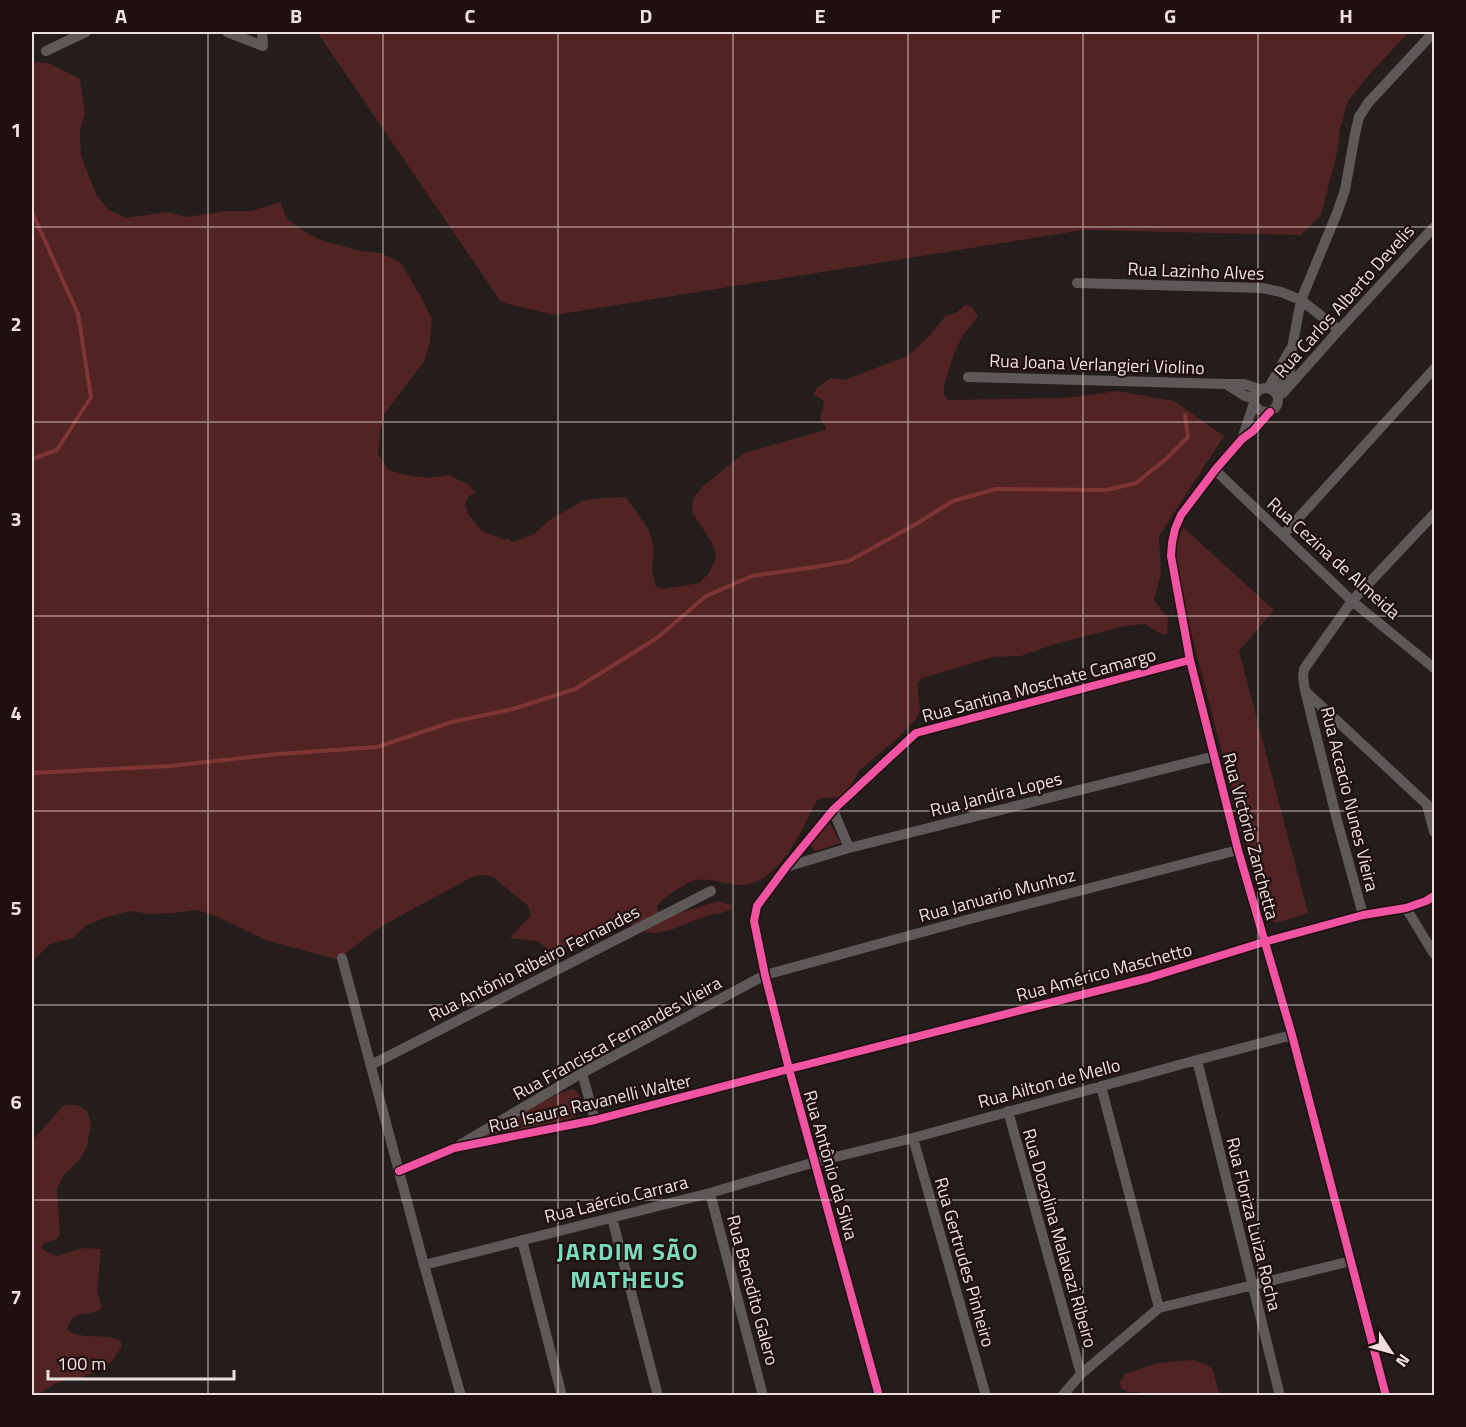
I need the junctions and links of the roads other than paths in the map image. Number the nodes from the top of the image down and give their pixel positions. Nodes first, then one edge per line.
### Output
1 (86, 32) edge
2 (227, 32) edge
3 (262, 32) edge
4 (1432, 37) edge
5 (46, 51) dead end
6 (1434, 227) edge
7 (1077, 283) dead end
8 (1300, 300) junction
9 (1339, 330) junction
10 (1434, 369) edge
11 (968, 377) dead end
12 (1265, 395) junction
13 (1270, 412) junction
14 (1242, 439) junction
15 (1215, 470) junction
16 (1434, 514) edge
17 (1283, 535) junction
18 (1353, 602) junction
19 (1190, 660) junction
20 (1434, 666) edge
21 (1305, 690) junction
22 (1215, 756) junction
23 (1431, 808) edge
24 (833, 810) junction
25 (1434, 832) edge
26 (849, 848) junction
27 (1238, 850) junction
28 (786, 867) junction
29 (711, 891) dead end
30 (1432, 900) edge
31 (757, 906) joint
32 (1406, 908) junction
33 (1363, 915) junction
34 (1264, 942) junction
35 (1434, 954) edge
36 (342, 958) dead end
37 (765, 975) junction
38 (1292, 1035) junction
39 (1197, 1059) junction
40 (372, 1065) junction
41 (789, 1069) junction
42 (582, 1073) junction
43 (1101, 1086) junction
44 (1008, 1111) junction
45 (595, 1120) junction
46 (913, 1138) junction
47 (454, 1148) junction
48 (815, 1162) junction
49 (399, 1171) junction
50 (710, 1193) junction
51 (612, 1218) junction
52 (522, 1240) junction
53 (1352, 1261) junction
54 (424, 1264) junction
55 (1253, 1286) junction
56 (1159, 1308) junction
57 (1081, 1374) junction
58 (461, 1395) edge
59 (562, 1395) edge
60 (658, 1395) edge
61 (763, 1395) edge
62 (879, 1395) edge
63 (986, 1395) edge
64 (1062, 1395) edge
65 (1281, 1395) edge
66 (1386, 1395) edge

1 - 5 street
2 - 3 street
4 - 8 street
6 - 9 street, Rua Carlos Alberto Develis
7 - 8 street, Rua Lazinho Alves
8 - 9 street, Rua Lazinho Alves
8 - 12 street
9 - 12 street, Rua Carlos Alberto Develis
10 - 17 street
11 - 12 street, Rua Joana Verlangieri Violino
12 - 13 street
12 - 13 street, Rua Joana Verlangieri Violino
12 - 14 street, Rua Carlos Alberto Develis
13 - 14 street
14 - 15 street, Rua Victório Zanchetta
15 - 17 street, Rua Cezina de Almeida
15 - 19 street, Rua Victório Zanchetta
16 - 18 street
17 - 18 street, Rua Cezina de Almeida
18 - 20 street, Rua Cezina de Almeida
18 - 21 street
19 - 22 street, Rua Victório Zanchetta
19 - 24 street, Rua Santina Moschate Camargo
21 - 23 street
21 - 33 street, Rua Accacio Nunes Vieira
22 - 26 street, Rua Jandira Lopes
22 - 27 street, Rua Victório Zanchetta
23 - 25 street
24 - 26 street
24 - 28 street, Rua Santina Moschate Camargo
26 - 28 street, Rua Jandira Lopes
27 - 34 street, Rua Victório Zanchetta
27 - 37 street, Rua Januario Munhoz
28 - 31 street, Rua Santina Moschate Camargo
29 - 40 street, Rua Antônio Ribeiro Fernandes
30 - 32 street, Rua Américo Maschetto
31 - 37 street, Rua Antônio da Silva
32 - 33 street, Rua Américo Maschetto
32 - 35 street
33 - 34 street, Rua Américo Maschetto
34 - 38 street, Rua Victório Zanchetta
34 - 41 street, Rua Américo Maschetto
36 - 40 street
37 - 41 street, Rua Antônio da Silva
37 - 42 street, Rua Francisca Fernandes Vieira
38 - 39 street, Rua Ailton de Mello
38 - 53 street, Rua Victório Zanchetta
39 - 43 street, Rua Ailton de Mello
39 - 55 street, Rua Floriza Luiza Rocha
40 - 49 street
41 - 45 street, Rua Isaura Ravanelli Walter
41 - 48 street, Rua Antônio da Silva
42 - 45 street
42 - 47 street, Rua Francisca Fernandes Vieira
43 - 44 street, Rua Ailton de Mello
43 - 56 street
44 - 46 street, Rua Ailton de Mello
44 - 57 street, Rua Dozolina Malavazi Ribeiro
45 - 47 street, Rua Isaura Ravanelli Walter
46 - 48 street, Rua Ailton de Mello
46 - 63 street, Rua Gertrudes Pinheiro
47 - 49 street, Rua Isaura Ravanelli Walter
48 - 50 street, Rua Laércio Carrara
48 - 62 street, Rua Antônio da Silva
49 - 54 street
50 - 51 street, Rua Laércio Carrara
50 - 61 street, Rua Benedito Galero
51 - 52 street, Rua Laércio Carrara
51 - 60 street
52 - 54 street, Rua Laércio Carrara
52 - 59 street
53 - 55 street
53 - 66 street, Rua Victório Zanchetta
54 - 58 street
55 - 56 street
55 - 65 street, Rua Floriza Luiza Rocha
56 - 57 street
57 - 64 street

